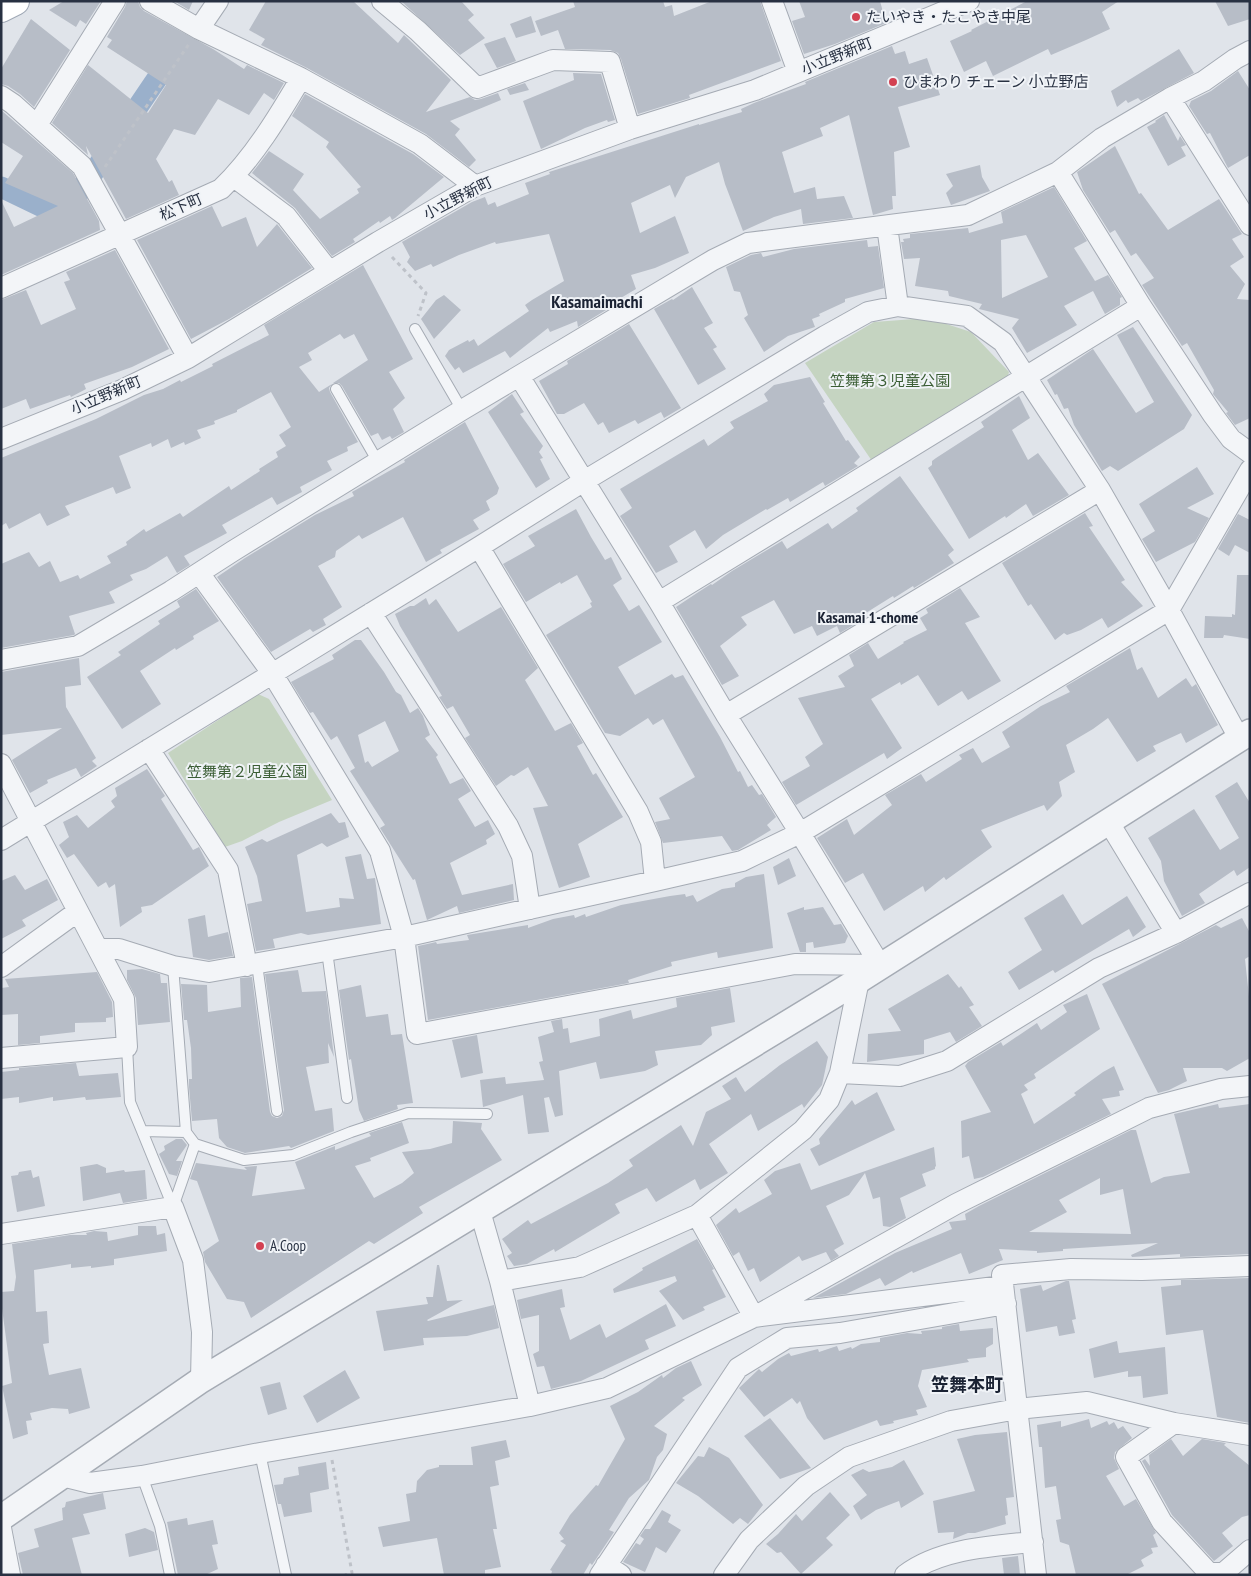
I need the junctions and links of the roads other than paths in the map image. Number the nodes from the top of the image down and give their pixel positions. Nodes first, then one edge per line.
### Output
1 (15, 1) edge
2 (114, 1) edge
3 (150, 1) edge
4 (218, 1) edge
5 (382, 1) edge
6 (772, 1) edge
7 (969, 1) edge
8 (1, 8) edge
9 (199, 29) junction
10 (1250, 51) edge
11 (798, 72) junction
12 (301, 78) junction
13 (1, 96) edge
14 (1170, 98) junction
15 (37, 125) junction
16 (630, 130) junction
17 (1058, 172) junction
18 (234, 177) junction
19 (475, 186) junction
20 (1250, 225) edge
21 (887, 226) junction
22 (121, 234) junction
23 (329, 272) junction
24 (1, 288) edge
25 (898, 306) junction
26 (1141, 306) junction
27 (415, 329) road end
28 (188, 358) junction
29 (1026, 375) junction
30 (519, 376) junction
31 (336, 390) dead end
32 (462, 410) junction
33 (1, 439) edge
34 (1250, 453) edge
35 (378, 462) junction
36 (1250, 470) edge
37 (584, 481) junction
38 (1100, 490) junction
39 (479, 547) junction
40 (199, 573) junction
41 (659, 602) junction
42 (1169, 610) junction
43 (371, 613) junction
44 (1, 660) edge
45 (272, 673) junction
46 (726, 715) junction
47 (1244, 735) edge
48 (148, 750) junction
49 (1, 764) edge
50 (1108, 821) junction
51 (32, 822) junction
52 (800, 833) junction
53 (1, 840) edge
54 (655, 881) junction
55 (1250, 893) edge
56 (530, 909) junction
57 (78, 912) junction
58 (1176, 933) junction
59 (404, 937) junction
60 (98, 949) junction
61 (327, 951) junction
62 (252, 965) junction
63 (880, 965) junction
64 (172, 966) junction
65 (1, 967) edge
66 (859, 980) junction
67 (127, 1047) junction
68 (1, 1058) edge
69 (840, 1073) junction
70 (1250, 1086) edge
71 (347, 1098) dead end
72 (277, 1111) dead end
73 (487, 1114) dead end
74 (142, 1131) junction
75 (186, 1132) junction
76 (196, 1144) junction
77 (173, 1207) junction
78 (480, 1212) junction
79 (697, 1215) junction
80 (1, 1234) edge
81 (1250, 1266) edge
82 (500, 1281) junction
83 (1004, 1295) junction
84 (754, 1317) junction
85 (201, 1380) junction
86 (530, 1406) junction
87 (1017, 1409) junction
88 (1174, 1423) junction
89 (1250, 1435) edge
90 (260, 1453) junction
91 (62, 1476) junction
92 (142, 1476) junction
93 (1, 1518) edge
94 (1, 1528) edge
95 (1033, 1542) junction
96 (1250, 1550) edge
97 (609, 1571) edge
98 (1223, 1574) edge
99 (10, 1575) edge
100 (170, 1575) edge
101 (286, 1575) edge
102 (724, 1575) edge
103 (905, 1575) edge
104 (1036, 1575) edge

1 - 8 main road
2 - 15 street
3 - 9 street
4 - 9 street
5 - 16 street
6 - 11 street
7 - 11 street, 小立野新町
9 - 12 street
10 - 14 street
11 - 16 street, 小立野新町
12 - 18 street, 松下町
12 - 19 street
13 - 15 street
14 - 17 street
14 - 20 street
15 - 22 street
16 - 19 street, 小立野新町
17 - 21 street
17 - 26 street
18 - 22 street, 松下町
18 - 23 street
19 - 23 street, 小立野新町
21 - 25 street
21 - 30 street
22 - 24 street, 松下町
22 - 28 street
23 - 28 street, 小立野新町
25 - 29 street
25 - 37 street
26 - 29 street
26 - 34 street
27 - 32 lane
28 - 33 street, 小立野新町
29 - 38 street
29 - 41 street
30 - 32 street
30 - 37 street
31 - 35 lane
32 - 35 street
35 - 40 street
36 - 42 street
37 - 39 street
37 - 41 street
38 - 42 street
38 - 46 street
39 - 43 street
39 - 54 street
40 - 44 street
40 - 45 street
41 - 46 street
42 - 47 street
42 - 52 street
43 - 45 street
43 - 56 street
45 - 48 street
45 - 59 street
46 - 52 street
47 - 50 street
48 - 51 street
48 - 62 street
49 - 51 street
50 - 58 street
50 - 63 street
51 - 53 street
51 - 57 street
52 - 54 street
52 - 63 street
54 - 56 street
55 - 58 street
56 - 59 street
57 - 60 street
57 - 65 street
58 - 69 street
59 - 61 street
59 - 63 street
60 - 64 street
60 - 67 street
61 - 62 street
61 - 71 lane
62 - 64 street
62 - 72 lane
63 - 66 street
64 - 75 lane
66 - 69 street
66 - 78 street
67 - 68 street
67 - 74 lane
69 - 79 street
70 - 84 street
73 - 76 lane
74 - 75 lane
74 - 77 lane
75 - 76 lane
76 - 77 lane
77 - 80 street
77 - 85 street
78 - 82 street
78 - 85 street
79 - 82 street
79 - 84 street
81 - 83 street
82 - 86 street
83 - 84 street
83 - 87 street
83 - 97 street
84 - 86 street
85 - 91 street
86 - 90 street
87 - 88 street
87 - 95 street
87 - 102 street
88 - 89 street
88 - 98 street
90 - 92 street
90 - 101 lane
91 - 92 street
91 - 93 street
92 - 100 lane
94 - 99 street
95 - 103 street
95 - 104 street
96 - 98 street

